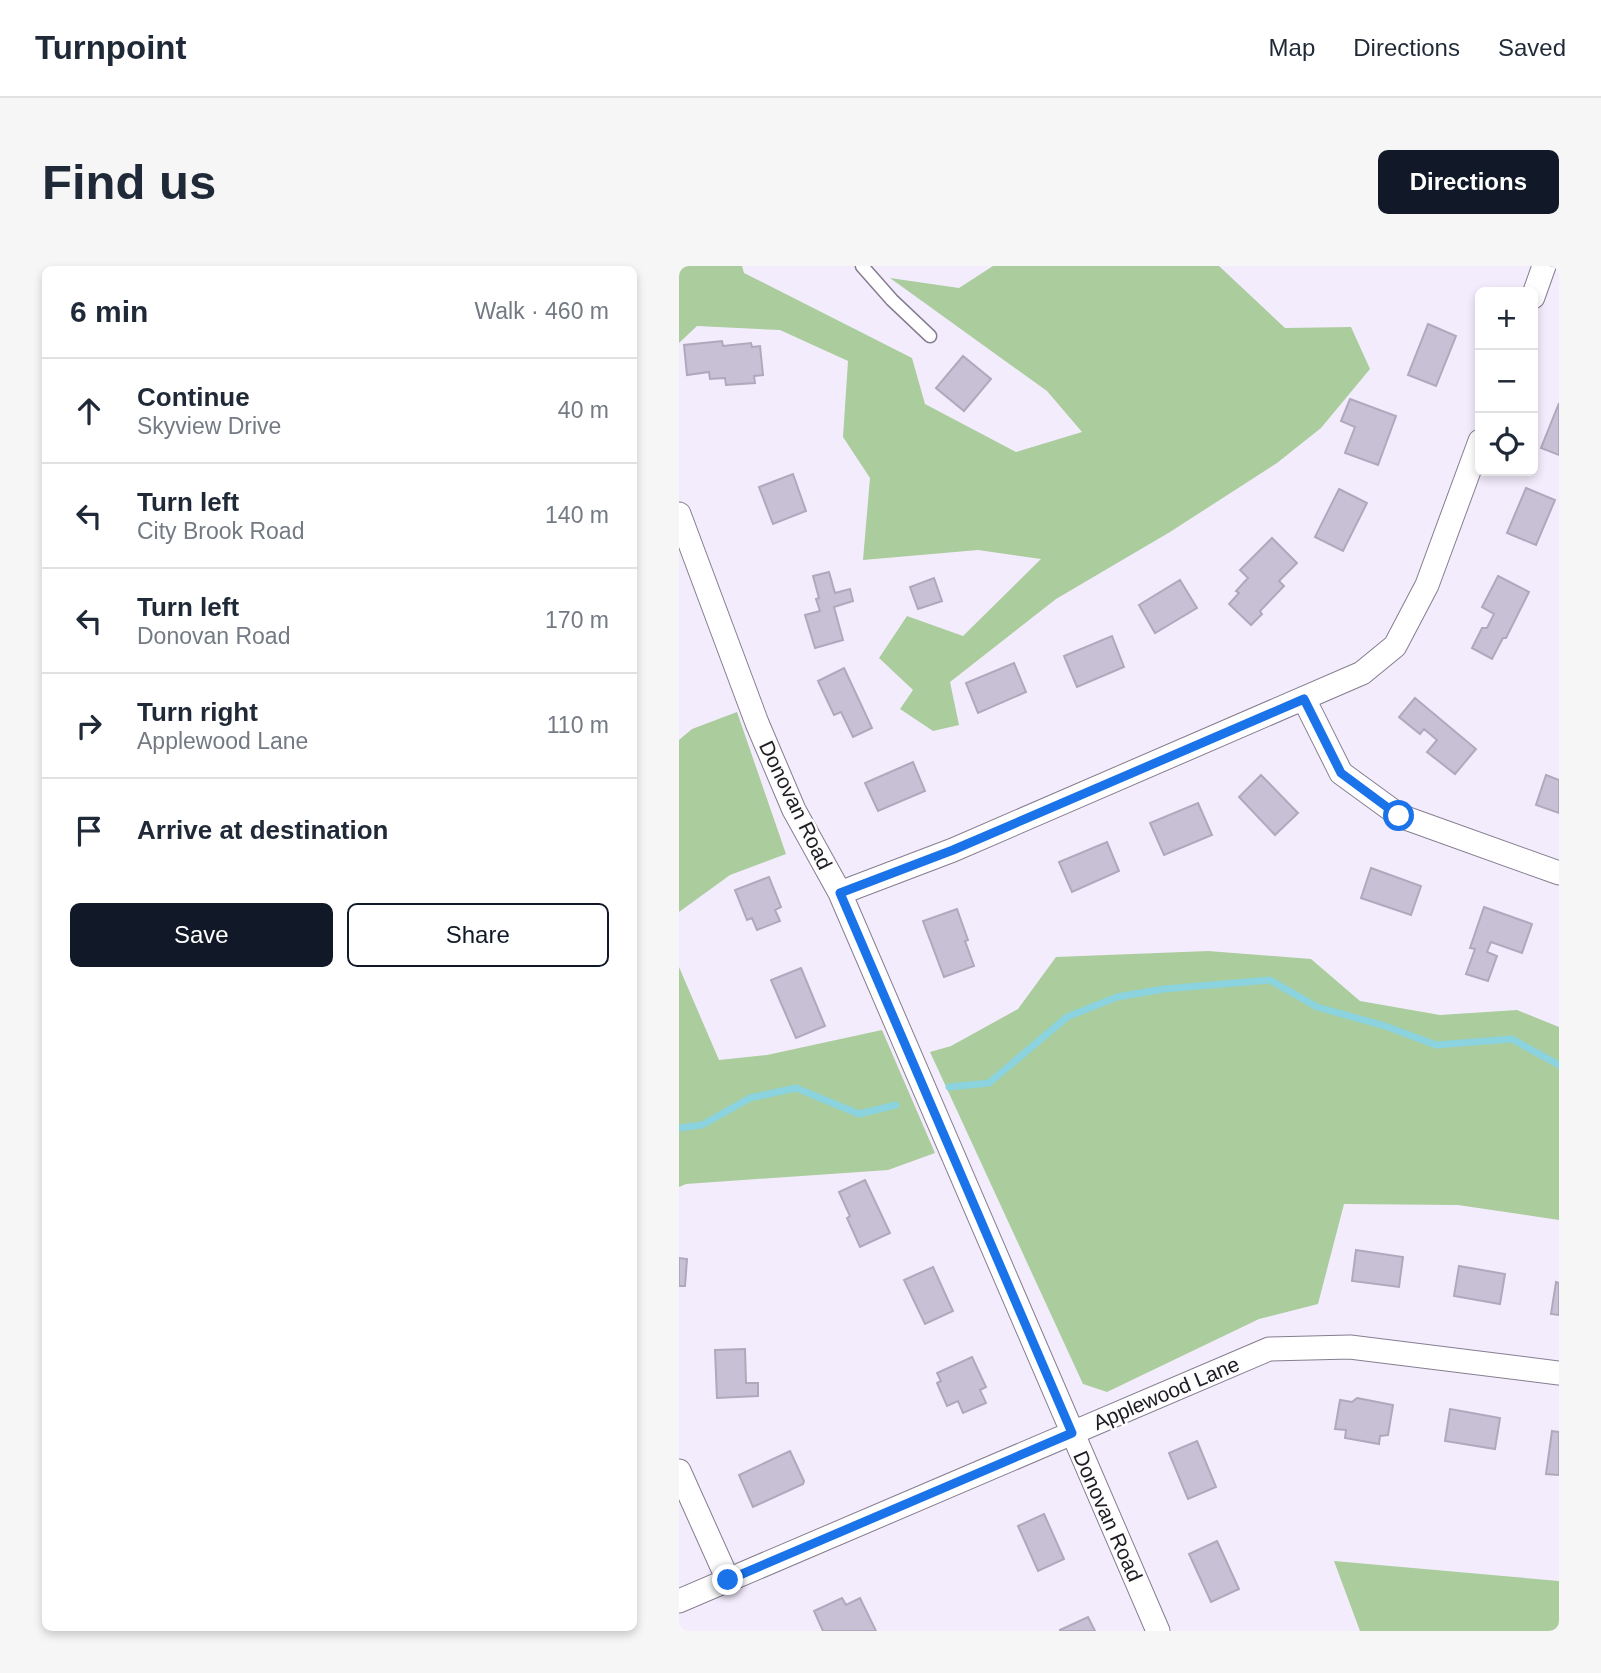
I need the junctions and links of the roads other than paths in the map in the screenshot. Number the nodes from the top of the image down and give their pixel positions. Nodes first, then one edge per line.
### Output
1 (862, 266) edge
2 (1544, 266) edge
3 (1537, 287) edge
4 (930, 336) dead end
5 (1475, 455) edge
6 (679, 514) edge
7 (1304, 699) junction
8 (1559, 873) edge
9 (840, 893) junction
10 (1559, 1373) edge
11 (1072, 1433) junction
12 (679, 1471) edge
13 (728, 1580) junction
14 (679, 1601) edge
15 (1158, 1631) edge

1 - 4 lane
2 - 3 street
5 - 7 street
6 - 9 street, Donovan Road
7 - 8 street
7 - 9 street
9 - 11 street, Donovan Road
10 - 11 street, Applewood Lane
11 - 13 street, Applewood Lane
11 - 15 street, Donovan Road
12 - 13 street
13 - 14 street, Applewood Lane

